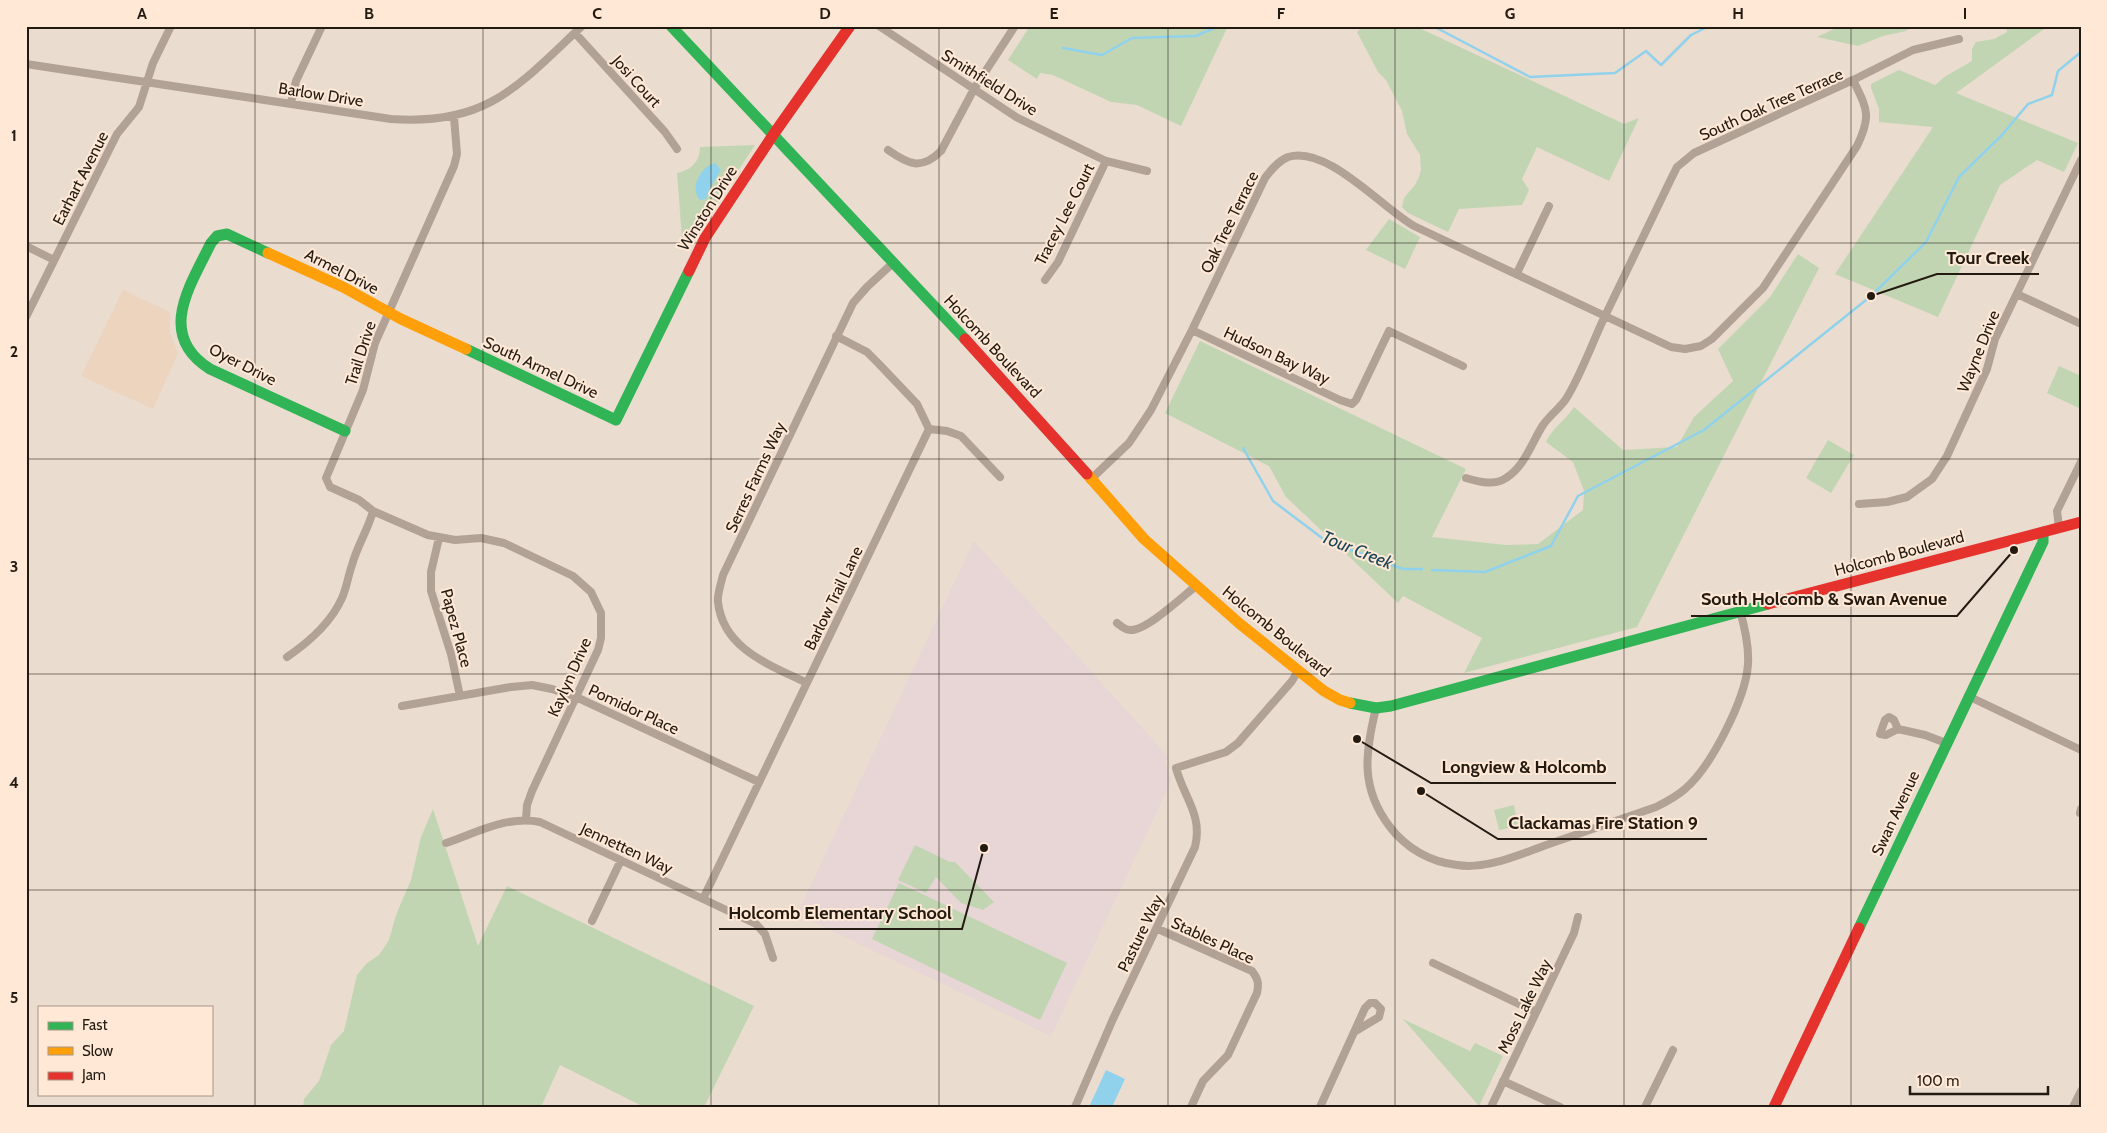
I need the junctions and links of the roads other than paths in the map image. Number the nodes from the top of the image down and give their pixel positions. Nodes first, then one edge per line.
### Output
1 (171, 26) edge
2 (322, 26) edge
3 (582, 26) edge
4 (671, 26) edge
5 (850, 26) edge
6 (879, 26) edge
7 (1015, 26) edge
8 (575, 33) junction
9 (1959, 39) dead end
10 (26, 64) edge
11 (1853, 80) junction
12 (146, 83) junction
13 (974, 89) junction
14 (291, 104) junction
15 (454, 117) junction
16 (773, 135) junction
17 (677, 149) dead end
18 (888, 150) dead end
19 (2081, 160) edge
20 (1106, 161) junction
21 (1147, 171) dead end
22 (1549, 206) dead end
23 (217, 236) joint
24 (26, 246) edge
25 (54, 260) junction
26 (894, 262) junction
27 (1517, 273) junction
28 (1045, 280) dead end
29 (2017, 294) junction
30 (388, 312) junction
31 (1605, 316) junction
32 (26, 317) edge
33 (2081, 324) edge
34 (1192, 330) junction
35 (836, 336) junction
36 (452, 343) joint
37 (1463, 366) dead end
38 (616, 420) joint
39 (929, 430) junction
40 (346, 431) junction
41 (2081, 462) edge
42 (1000, 477) dead end
43 (1466, 478) dead end
44 (1090, 480) junction
45 (328, 484) joint
46 (1859, 504) dead end
47 (373, 511) junction
48 (2081, 522) edge
49 (2059, 528) junction
50 (2043, 532) junction
51 (439, 538) junction
52 (1196, 586) junction
53 (1740, 611) junction
54 (1117, 623) dead end
55 (288, 657) dead end
56 (1298, 671) junction
57 (807, 683) junction
58 (460, 696) junction
59 (1968, 696) junction
60 (576, 697) junction
61 (402, 706) dead end
62 (1376, 708) junction
63 (1898, 729) dead end
64 (1946, 743) junction
65 (2081, 750) edge
66 (759, 782) junction
67 (526, 819) junction
68 (446, 843) dead end
69 (621, 860) junction
70 (703, 899) junction
71 (1578, 917) dead end
72 (592, 921) dead end
73 (1158, 929) junction
74 (773, 958) dead end
75 (1433, 963) dead end
76 (1536, 1012) junction
77 (1354, 1032) dead end
78 (1673, 1050) dead end
79 (1503, 1081) junction
80 (2081, 1090) edge
81 (1075, 1107) edge
82 (1191, 1107) edge
83 (1320, 1107) edge
84 (1491, 1107) edge
85 (1560, 1107) edge
86 (1645, 1107) edge
87 (1774, 1107) edge
88 (2073, 1107) edge

1 - 12 street, Earhart Avenue
2 - 14 street
3 - 8 street, Barlow Drive
4 - 16 street, Holcomb Boulevard
5 - 16 street, Winston Drive
6 - 13 street, Smithfield Drive
7 - 13 street
8 - 15 street, Barlow Drive
8 - 17 street, Josi Court
9 - 11 street
10 - 12 street, Barlow Drive
11 - 31 street, South Oak Tree Terrace
11 - 31 street, South Oak Tree Terrace
12 - 14 street, Barlow Drive
12 - 25 street, Earhart Avenue
13 - 18 street
13 - 20 street, Smithfield Drive
14 - 15 street, Barlow Drive
15 - 30 street, Trail Drive
16 - 26 street, Holcomb Boulevard
16 - 38 street, Winston Drive
19 - 29 street, Wayne Drive
20 - 21 street, Smithfield Drive
20 - 28 street, Tracey Lee Court
22 - 27 street
23 - 30 street, Armel Drive
23 - 40 street, Oyer Drive
24 - 25 street
25 - 32 street, Earhart Avenue
26 - 35 street, Serres Farms Way
26 - 44 street, Holcomb Boulevard
27 - 31 street, Oak Tree Terrace
27 - 34 street, Oak Tree Terrace
29 - 33 street
29 - 46 street, Wayne Drive
30 - 36 street, Armel Drive
30 - 40 street, Trail Drive
31 - 43 street
34 - 37 street, Hudson Bay Way
34 - 44 street, Oak Tree Terrace
35 - 39 street
35 - 57 street, Serres Farms Way
36 - 38 street, South Armel Drive
39 - 42 street
39 - 57 street, Barlow Trail Lane
40 - 45 street, Trail Drive
41 - 49 street
44 - 52 street, Holcomb Boulevard
45 - 47 street, Kaylyn Drive
47 - 51 street, Kaylyn Drive
47 - 55 street
48 - 49 street, Holcomb Boulevard
49 - 50 street, Holcomb Boulevard
50 - 53 street, Holcomb Boulevard
50 - 59 street, Swan Avenue
51 - 58 street, Papez Place
51 - 60 street, Kaylyn Drive
52 - 54 street
52 - 56 street, Holcomb Boulevard
53 - 62 street, Holcomb Boulevard
53 - 62 street
56 - 62 street, Holcomb Boulevard
56 - 73 street, Pasture Way
57 - 66 street, Barlow Trail Lane
58 - 60 street, Pomidor Place
58 - 61 street, Pomidor Place
59 - 64 street, Swan Avenue
59 - 65 street
60 - 66 street, Pomidor Place
60 - 67 street, Kaylyn Drive
63 - 64 street
64 - 87 street, Swan Avenue
66 - 70 street, Barlow Trail Lane
67 - 68 street, Jennetten Way
67 - 69 street, Jennetten Way
69 - 70 street, Jennetten Way
69 - 72 street
70 - 74 street, Jennetten Way
71 - 76 street, Moss Lake Way
73 - 81 street, Pasture Way
73 - 82 street, Stables Place
75 - 76 street
76 - 79 street, Moss Lake Way
77 - 83 street
78 - 86 street
79 - 84 street, Moss Lake Way
79 - 85 street
80 - 88 street

